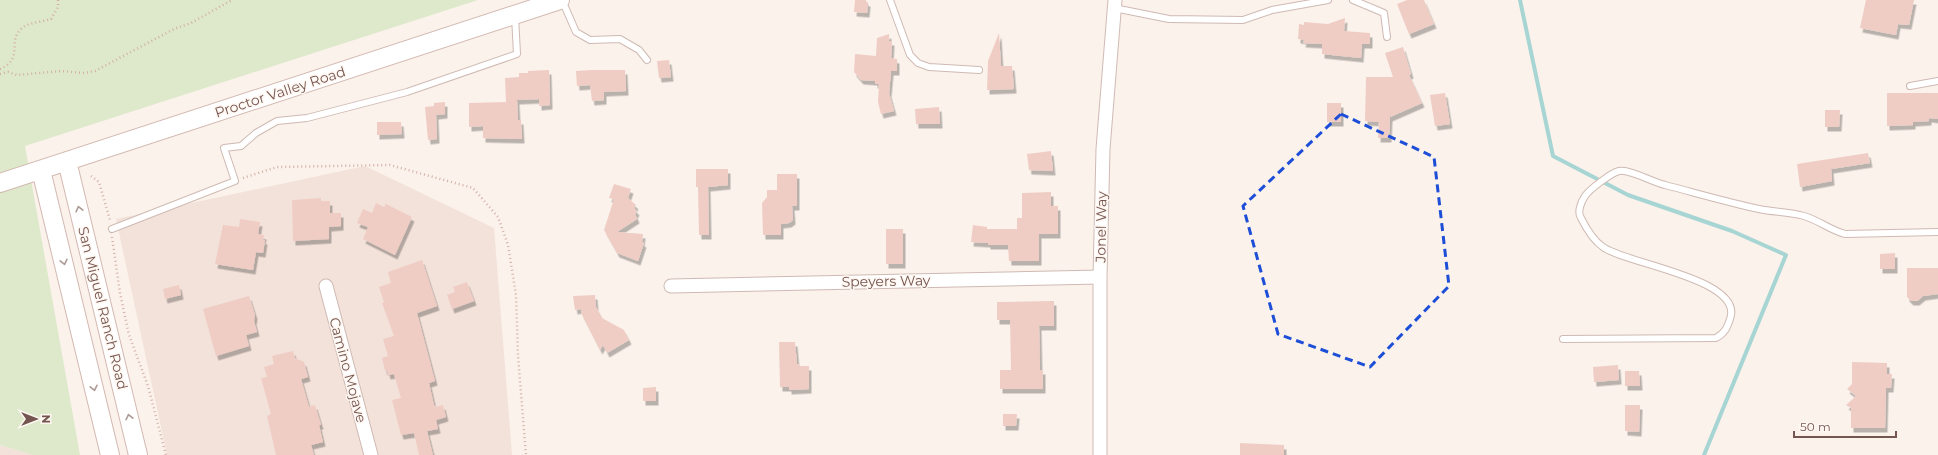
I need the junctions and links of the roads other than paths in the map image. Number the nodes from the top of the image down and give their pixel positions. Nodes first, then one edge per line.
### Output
1 (561, 0) edge
2 (890, 0) edge
3 (1328, 0) edge
4 (1353, 0) edge
5 (1114, 4) edge
6 (514, 15) junction
7 (1387, 37) dead end
8 (647, 60) dead end
9 (979, 70) dead end
10 (1938, 80) edge
11 (1910, 86) dead end
12 (67, 161) junction
13 (41, 170) junction
14 (0, 183) edge
15 (112, 229) road end
16 (1938, 232) edge
17 (1100, 277) junction
18 (326, 286) dead end
19 (671, 286) dead end
20 (1563, 339) dead end
21 (110, 455) edge
22 (138, 455) edge
23 (371, 455) edge
24 (1100, 455) edge

1 - 6 street, Proctor Valley Road
1 - 8 lane
2 - 9 lane
3 - 5 lane
4 - 7 lane
5 - 17 street, Jonel Way
6 - 12 street, Proctor Valley Road
6 - 15 lane
10 - 11 lane
12 - 13 street, Proctor Valley Road
22 -> 12 street, San Miguel Ranch Road
13 - 14 street, Proctor Valley Road
13 -> 21 street, San Miguel Ranch Road
16 - 20 lane
17 - 19 street, Speyers Way
17 - 24 street, Jonel Way
18 - 23 street, Camino Mojave

